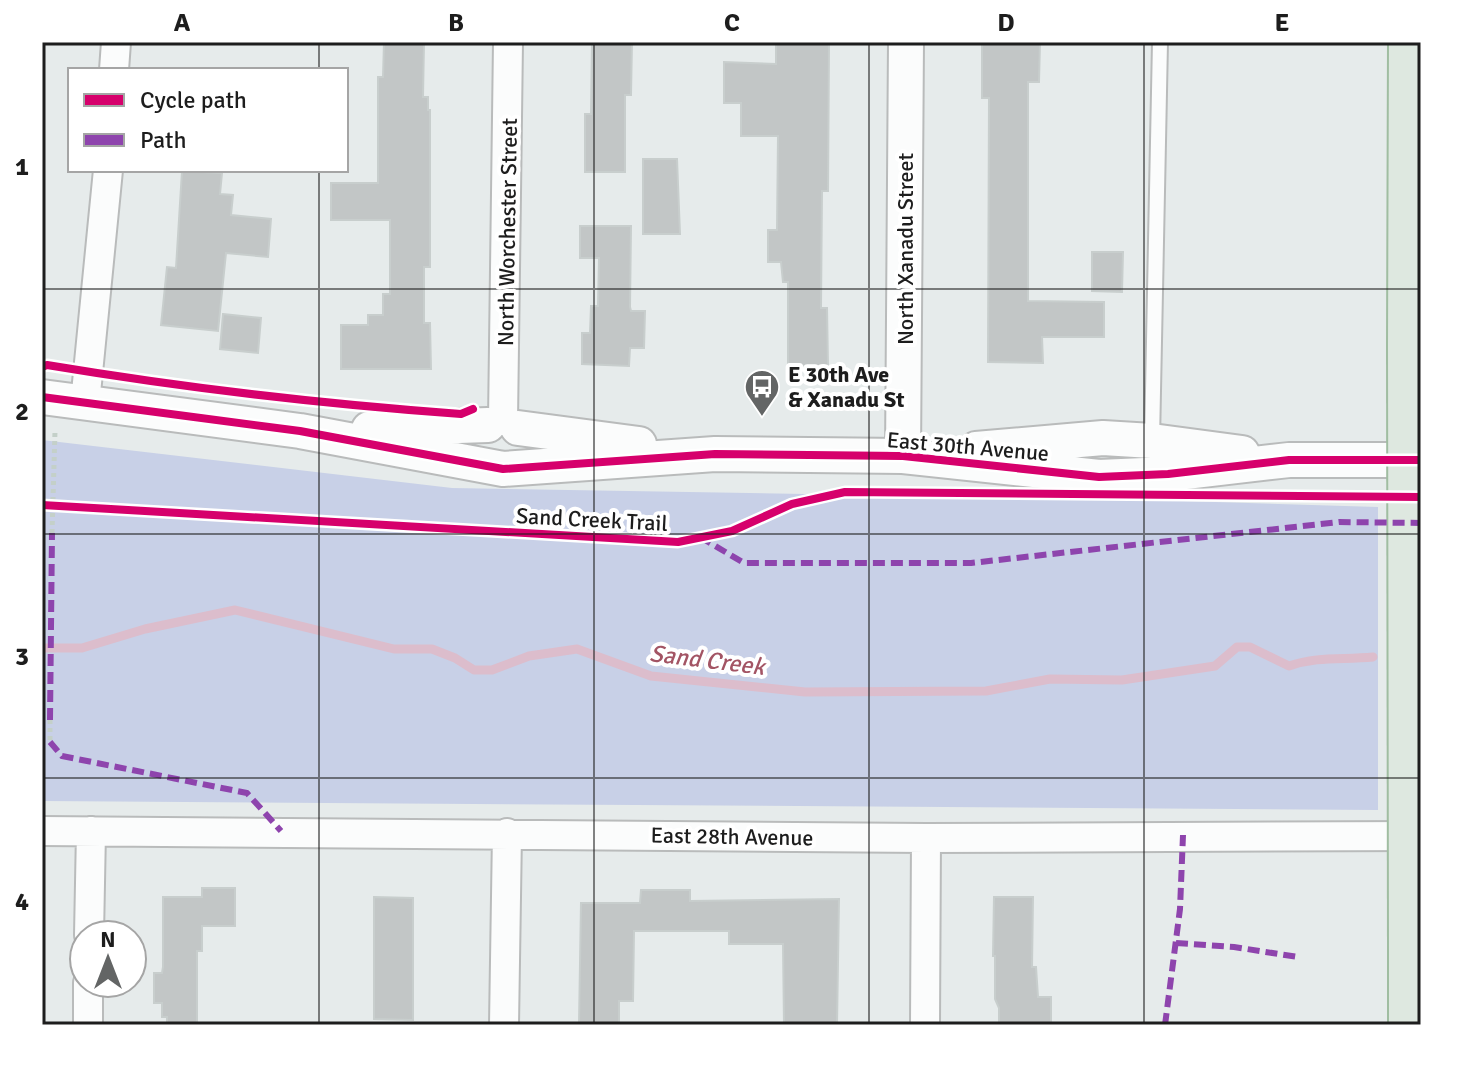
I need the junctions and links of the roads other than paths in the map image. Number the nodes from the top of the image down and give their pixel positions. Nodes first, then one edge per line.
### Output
1 (116, 42) edge
2 (508, 42) edge
3 (906, 42) edge
4 (1160, 42) edge
5 (1411, 42) edge
6 (114, 68) edge
7 (108, 172) edge
8 (42, 397) edge
9 (85, 403) junction
10 (503, 425) junction
11 (300, 431) junction
12 (1152, 441) junction
13 (715, 454) junction
14 (903, 456) junction
15 (1289, 460) junction
16 (1421, 460) edge
17 (499, 466) junction
18 (42, 831) edge
19 (91, 831) junction
20 (507, 833) junction
21 (1421, 836) edge
22 (926, 838) junction
23 (89, 919) edge
24 (88, 999) edge
25 (88, 1025) edge
26 (504, 1025) edge
27 (925, 1025) edge
28 (1411, 1025) edge

1 - 6 street
2 - 10 street, North Worchester Street
3 - 14 street, North Xanadu Street
4 - 12 lane
5 - 28 highway, bridge
7 - 9 street
8 - 9 street, East 30th Avenue
9 - 11 street, East 30th Avenue
10 - 11 street, East 30th Avenue
10 - 13 street, East 30th Avenue
10 - 17 street
11 - 17 street, East 30th Avenue
12 - 14 street, East 30th Avenue
12 - 15 street, East 30th Avenue
13 - 14 street, East 30th Avenue
13 - 17 street, East 30th Avenue
14 - 15 street, East 30th Avenue
15 - 16 street, East 30th Avenue
18 - 19 street, East 28th Avenue
19 - 20 street, East 28th Avenue
19 - 23 street
20 - 22 street, East 28th Avenue
20 - 26 street
21 - 22 street, East 28th Avenue
22 - 27 street
24 - 25 street

